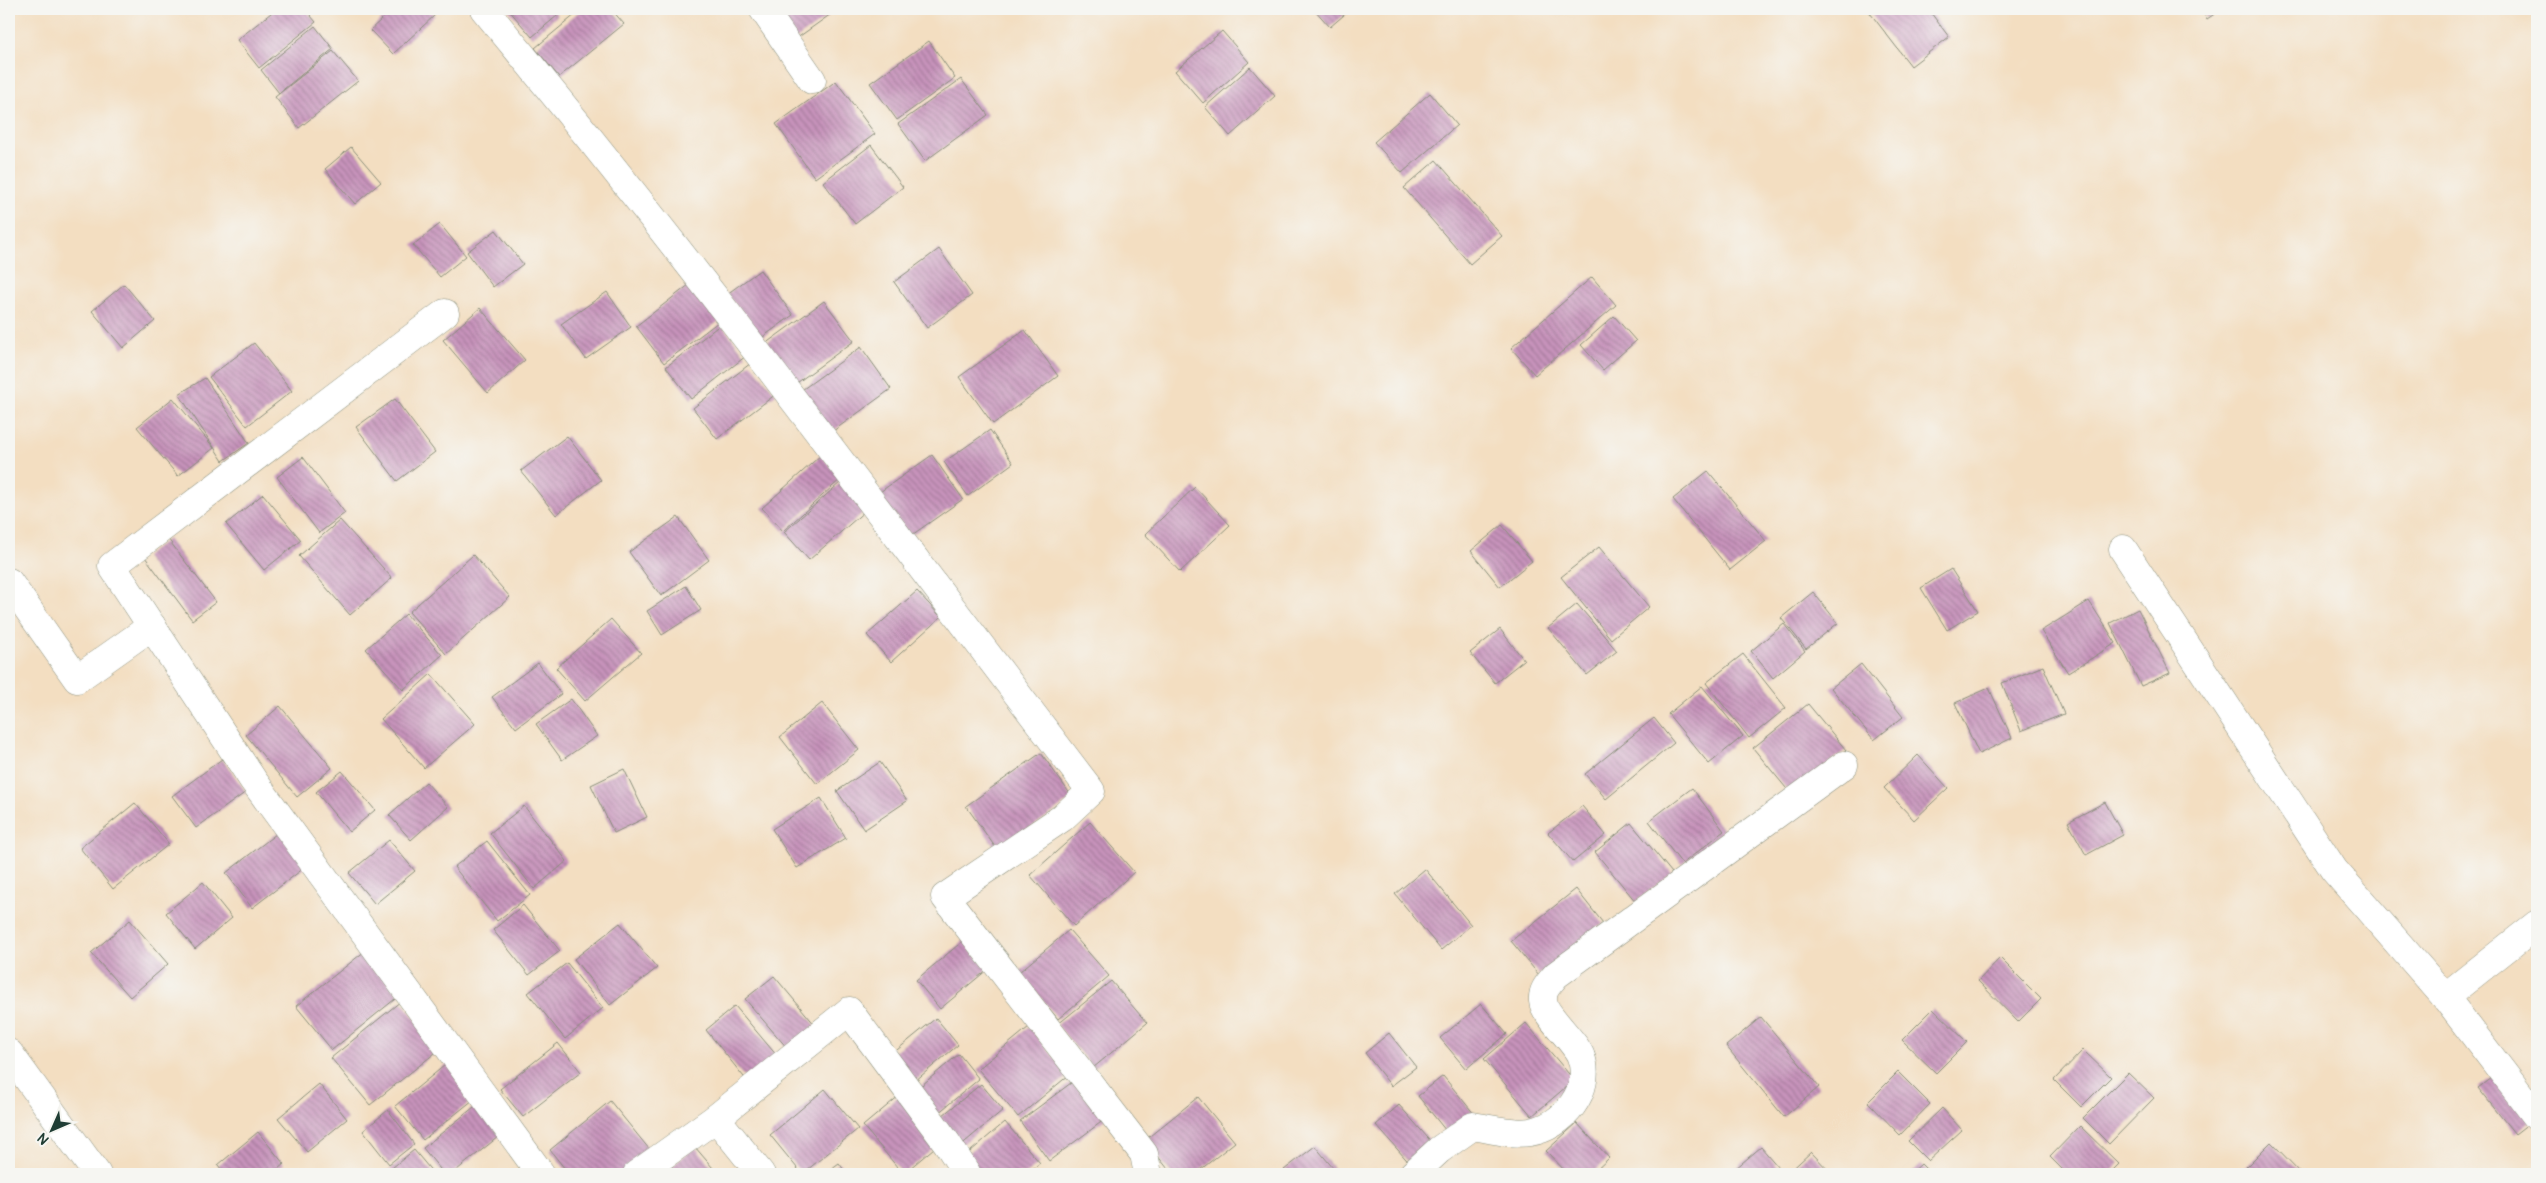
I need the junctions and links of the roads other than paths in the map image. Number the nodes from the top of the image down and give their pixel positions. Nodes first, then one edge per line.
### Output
1 (484, 9) edge
2 (763, 9) edge
3 (812, 80) dead end
4 (445, 313) dead end
5 (2123, 549) dead end
6 (9, 582) edge
7 (152, 626) junction
8 (1844, 765) dead end
9 (2537, 924) edge
10 (2445, 997) junction
11 (9, 1053) edge
12 (2537, 1117) edge
13 (716, 1118) junction
14 (97, 1174) edge
15 (541, 1174) edge
16 (637, 1174) edge
17 (762, 1174) edge
18 (967, 1174) edge
19 (1148, 1174) edge
20 (1413, 1174) edge

1 - 19 street
2 - 3 street
4 - 7 street
5 - 10 street
6 - 7 street
7 - 15 street
8 - 20 street
9 - 10 street
10 - 12 street
11 - 14 street
13 - 16 street
13 - 17 street
13 - 18 street

